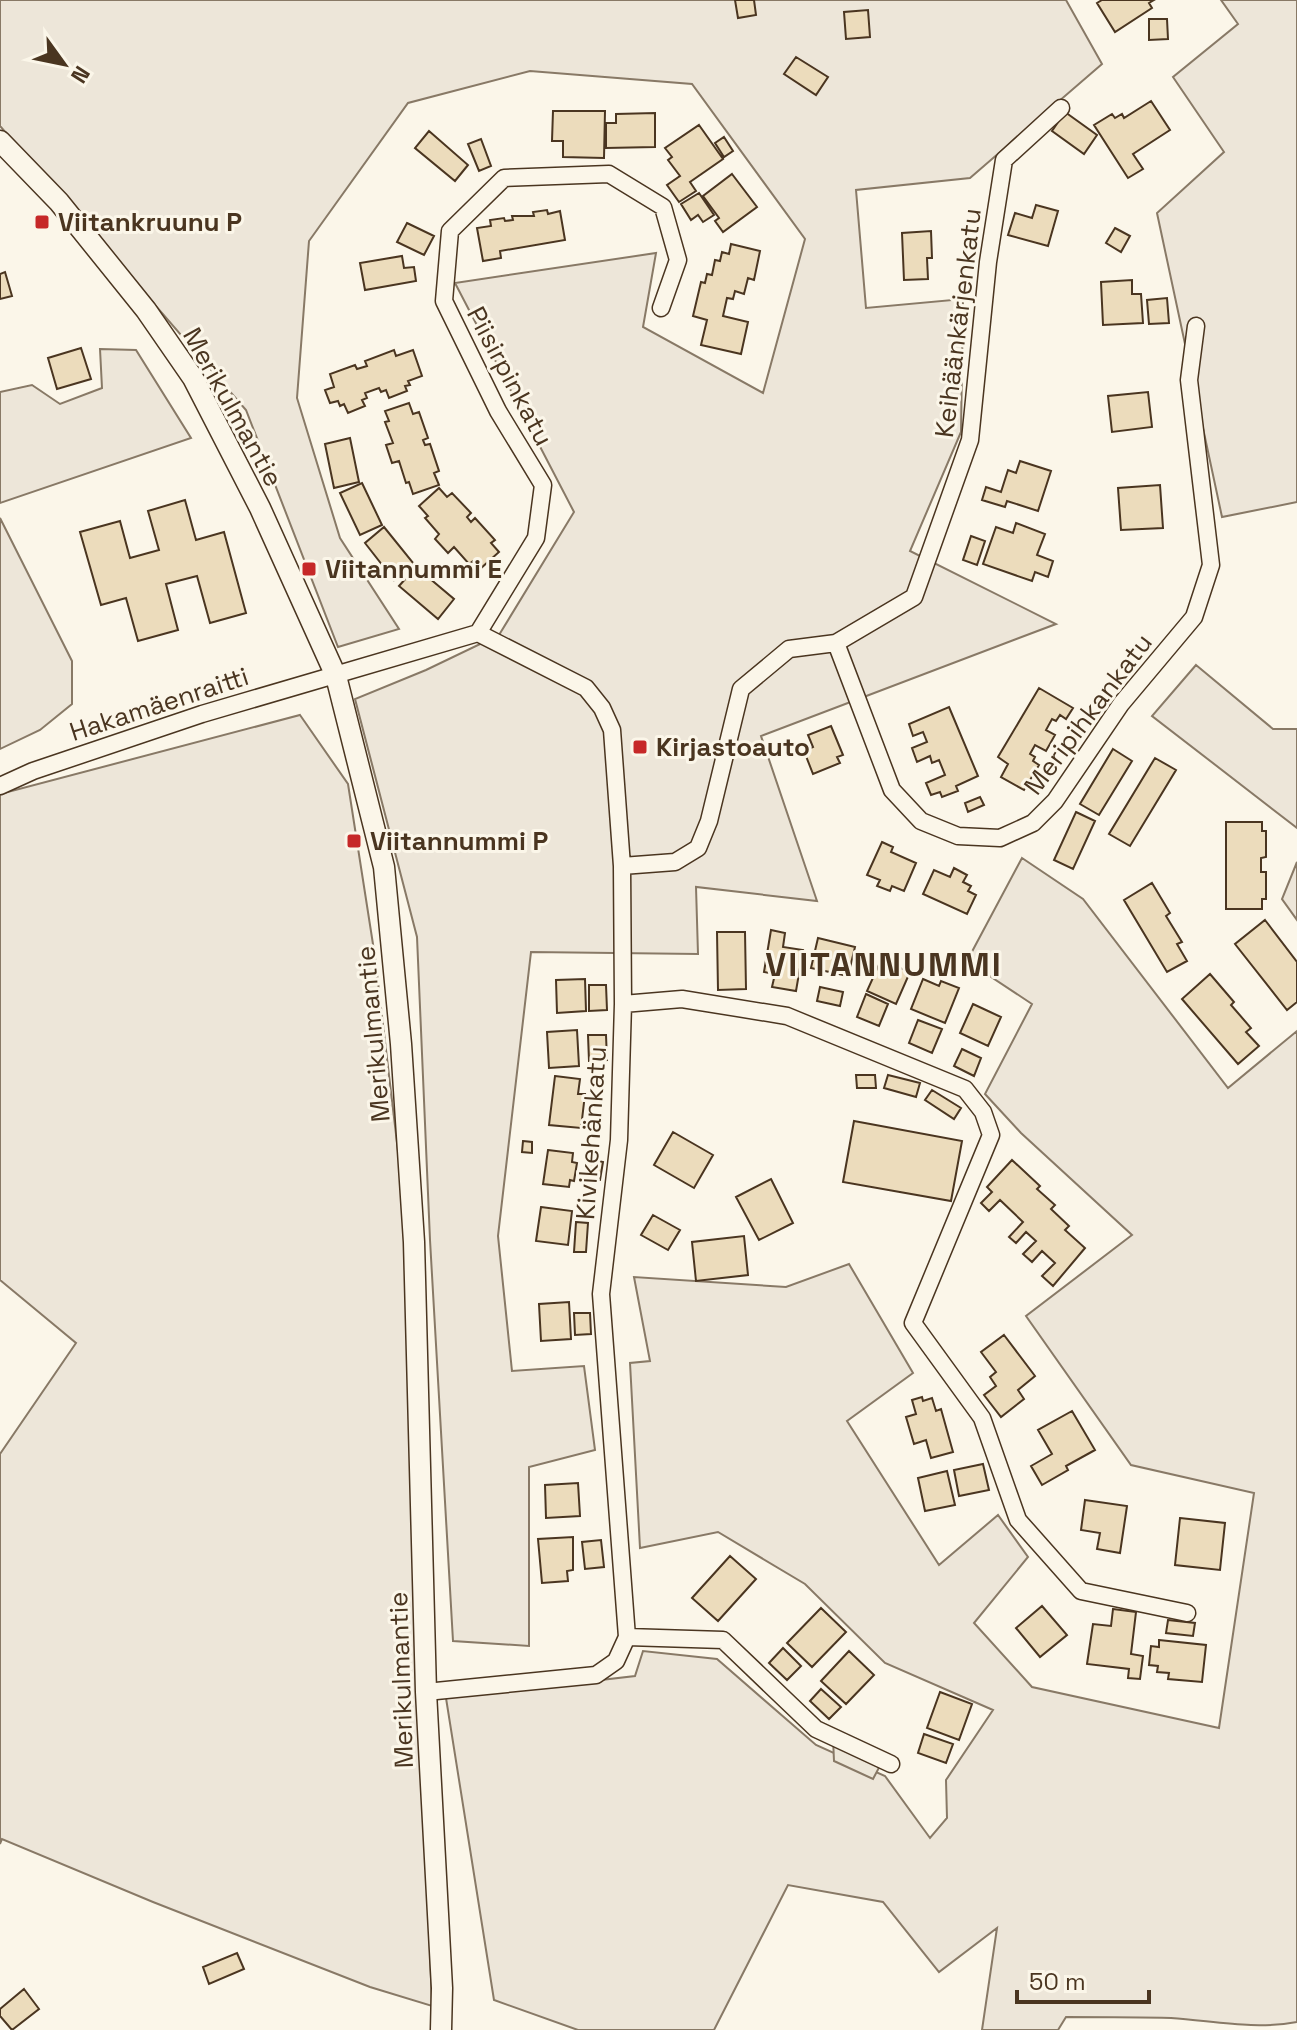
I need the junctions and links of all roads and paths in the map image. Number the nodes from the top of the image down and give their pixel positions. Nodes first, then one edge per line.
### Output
1 (1061, 108) dead end
2 (0, 141) edge
3 (661, 308) dead end
4 (1196, 326) dead end
5 (478, 633) junction
6 (836, 643) junction
7 (336, 676) junction
8 (0, 786) edge
9 (622, 866) junction
10 (623, 1004) junction
11 (1187, 1613) dead end
12 (627, 1637) junction
13 (426, 1692) junction
14 (891, 1764) dead end
15 (441, 2030) edge

1 - 6 street, Keihäänkärjenkatu
2 - 7 street, Merikulmantie
3 - 5 street, Piisirpinkatu
4 - 6 street, Meripihkankatu
5 - 7 street
5 - 9 street, Kivikehänkatu
6 - 9 street, Keihäänkärjenkatu
7 - 8 street, Hakamäenraitti
7 - 13 street, Merikulmantie
9 - 10 street, Kivikehänkatu
10 - 11 street
10 - 12 street, Kivikehänkatu
12 - 13 street
12 - 14 street
13 - 15 street, Merikulmantie

